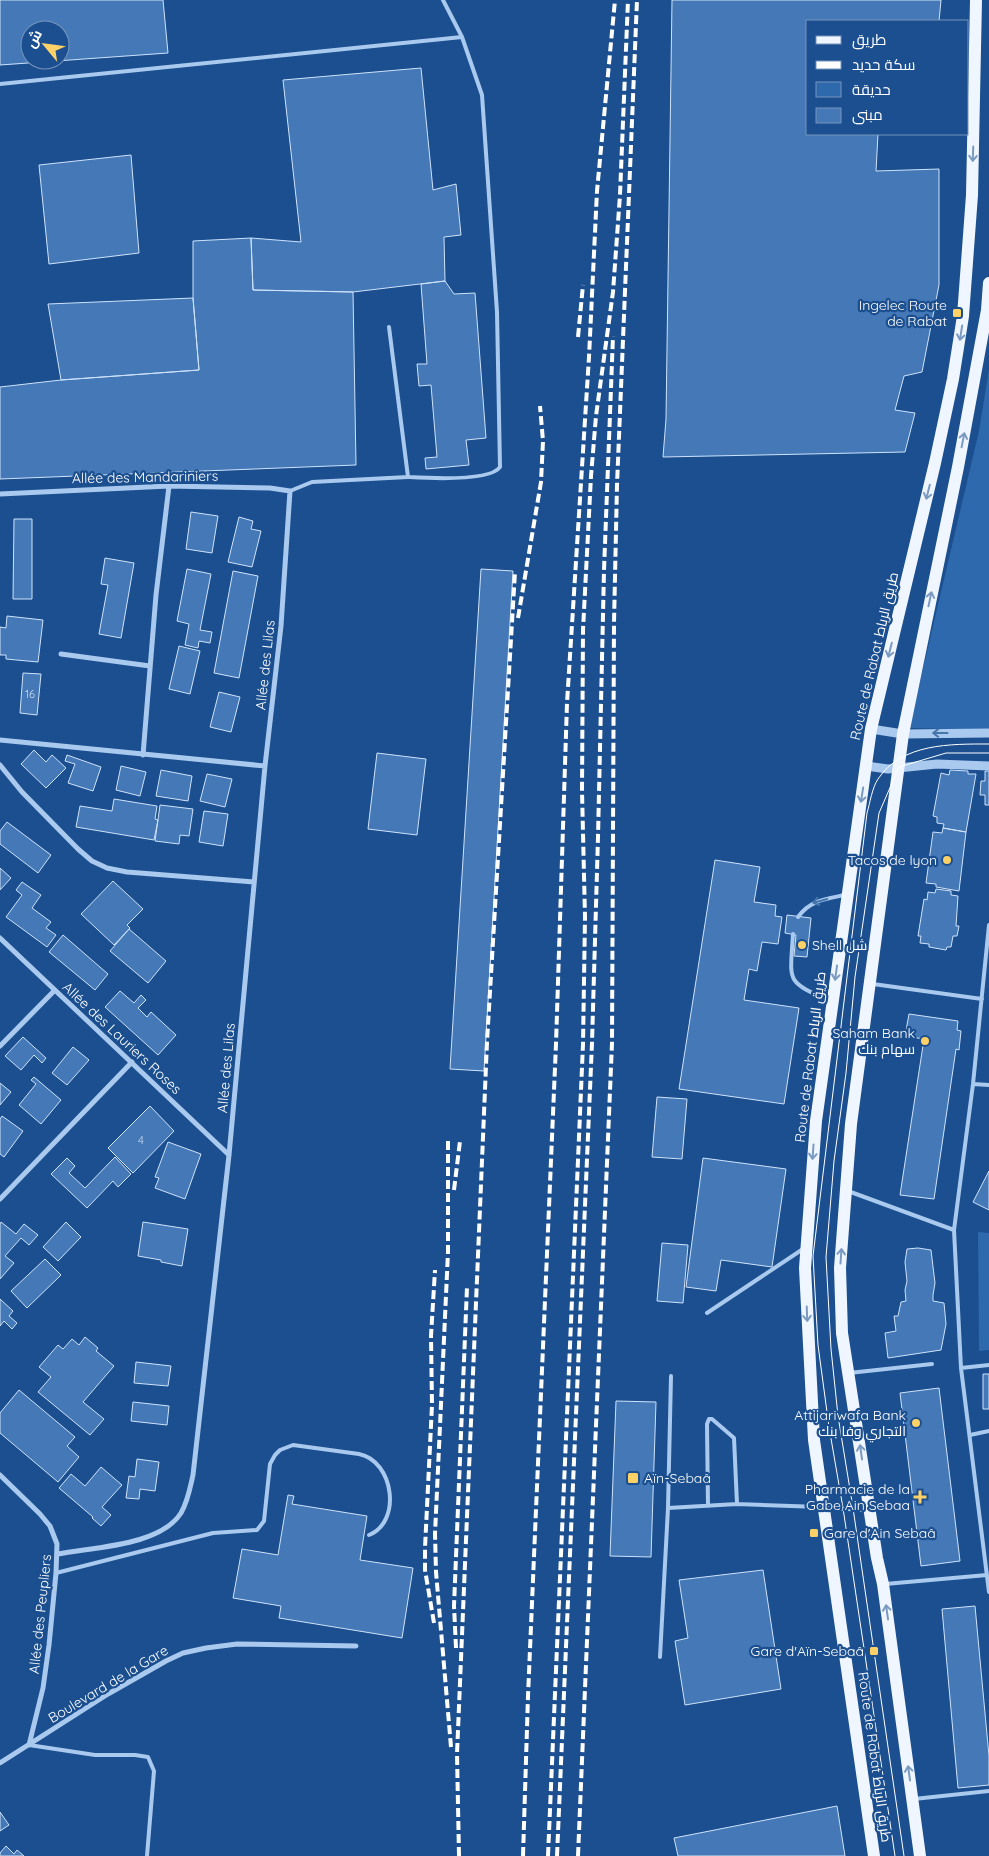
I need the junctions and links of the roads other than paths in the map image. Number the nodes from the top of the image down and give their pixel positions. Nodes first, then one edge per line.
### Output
1 (443, 0) edge
2 (976, 0) edge
3 (462, 37) junction
4 (0, 84) edge
5 (989, 284) edge
6 (389, 327) dead end
7 (408, 477) junction
8 (169, 486) junction
9 (290, 491) junction
10 (0, 494) edge
11 (61, 654) dead end
12 (150, 666) junction
13 (871, 730) junction
14 (989, 733) edge
15 (904, 734) junction
16 (0, 740) edge
17 (144, 755) junction
18 (0, 765) edge
19 (265, 766) junction
20 (866, 766) junction
21 (989, 766) edge
22 (899, 767) junction
23 (254, 882) junction
24 (847, 894) junction
25 (798, 916) dead end
26 (989, 925) edge
27 (793, 934) dead end
28 (0, 938) edge
29 (870, 984) junction
30 (54, 991) junction
31 (982, 999) junction
32 (832, 1003) junction
33 (0, 1046) edge
34 (132, 1062) junction
35 (973, 1084) junction
36 (989, 1086) edge
37 (229, 1154) junction
38 (846, 1190) junction
39 (0, 1199) edge
40 (954, 1230) junction
41 (806, 1246) junction
42 (707, 1313) dead end
43 (932, 1364) dead end
44 (989, 1365) edge
45 (961, 1368) junction
46 (847, 1373) junction
47 (671, 1376) dead end
48 (989, 1431) edge
49 (970, 1435) junction
50 (0, 1475) edge
51 (737, 1504) junction
52 (708, 1506) junction
53 (668, 1508) junction
54 (824, 1508) junction
55 (869, 1510) junction
56 (369, 1535) dead end
57 (58, 1554) junction
58 (56, 1573) junction
59 (987, 1575) junction
60 (883, 1584) junction
61 (989, 1592) edge
62 (356, 1646) dead end
63 (660, 1657) dead end
64 (30, 1745) junction
65 (0, 1763) edge
66 (989, 1790) edge
67 (912, 1799) junction
68 (147, 1856) edge
69 (874, 1856) edge
70 (920, 1856) edge

1 - 3 lane
2 -> 13 main road, Route de Rabat طريق الرباط
3 - 4 lane
3 - 7 lane
15 -> 5 main road
6 - 7 lane
7 - 9 lane
8 - 9 street, Allée des Mandariniers
8 - 10 street, Allée des Mandariniers
8 - 12 street
9 - 19 street, Allée des Lilas
11 - 12 street
12 - 17 street
13 - 15 street
13 - 20 main road, Route de Rabat طريق الرباط
14 -> 15 street
15 - 22 main road
16 - 17 street
17 - 19 street
18 - 23 street
19 - 23 street, Allée des Lilas
20 - 22 street
20 -> 24 main road, Route de Rabat طريق الرباط
21 - 22 street
22 - 29 main road
23 - 37 street, Allée des Lilas
24 -> 25 lane
24 -> 32 main road, Route de Rabat طريق الرباط
26 - 31 lane
27 - 32 lane
28 - 30 street, Allée des Lauriers Roses
29 - 31 lane
29 - 38 main road
30 - 33 street
30 - 34 street, Allée des Lauriers Roses
31 - 35 lane
32 -> 41 main road, Route de Rabat طريق الرباط
34 - 37 street, Allée des Lauriers Roses
34 - 39 street
35 - 36 lane
35 - 40 lane
37 - 57 street, Allée des Lilas
38 - 40 lane
46 -> 38 main road
40 - 45 lane
41 - 42 lane
41 -> 54 main road, Route de Rabat طريق الرباط
43 - 46 lane
44 - 45 lane
45 - 49 lane
55 -> 46 main road
47 - 53 lane
48 - 49 lane
49 - 59 lane
50 - 57 street, Allée des Peupliers
51 - 52 lane
51 - 52 lane
51 - 54 lane
52 - 53 lane
53 - 63 lane
54 - 55 lane
54 - 69 main road, Route de Rabat طريق الرباط
55 - 60 main road
56 - 58 lane
57 - 58 street, Allée des Peupliers
58 - 64 street, Allée des Peupliers
59 - 60 lane
59 - 61 lane
67 -> 60 main road
62 - 64 street, Boulevard de la Gare
64 - 65 street, Boulevard de la Gare
64 - 68 lane
66 - 67 lane
67 - 70 main road

